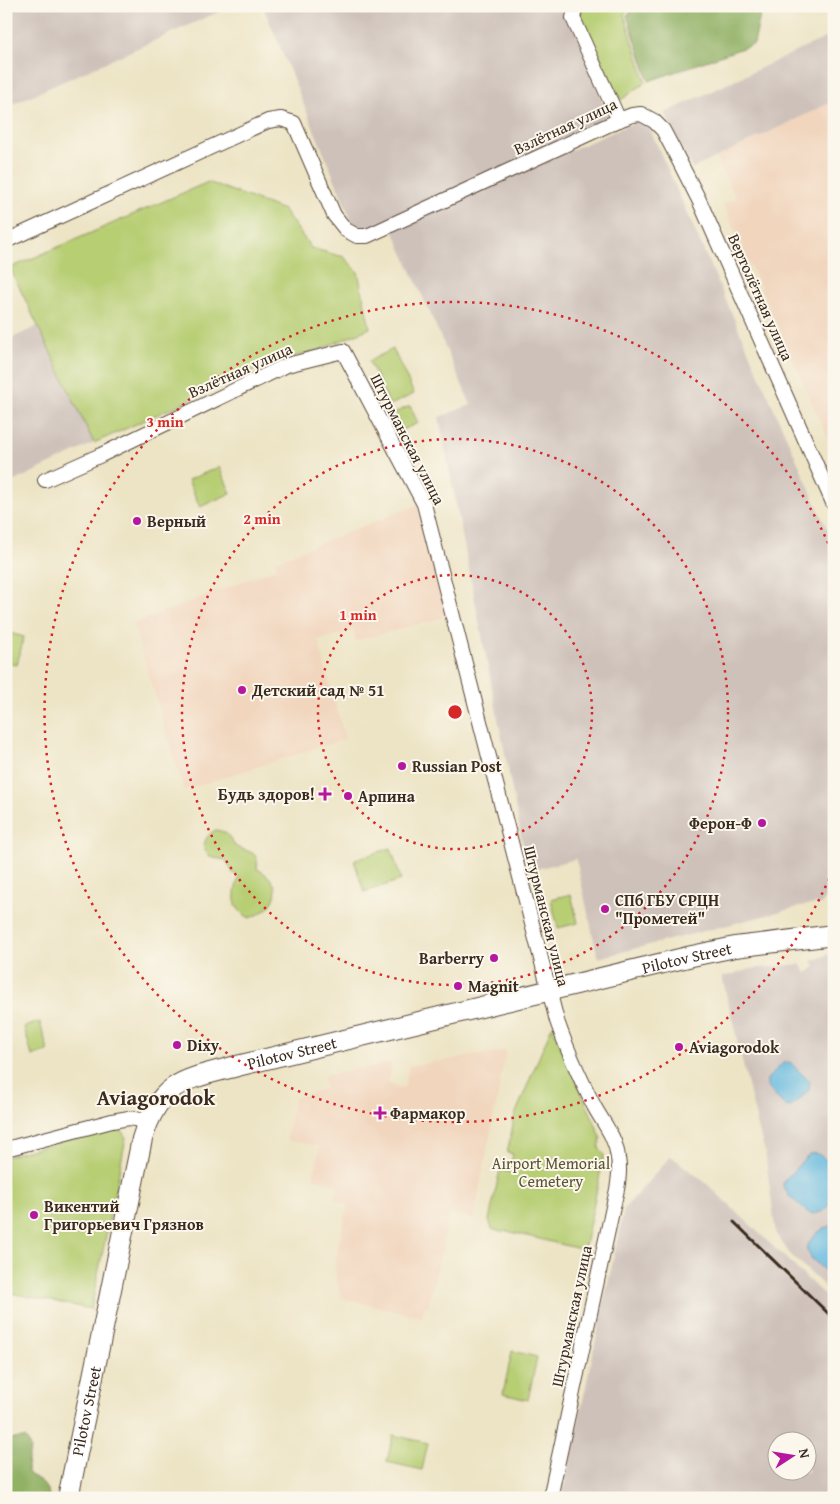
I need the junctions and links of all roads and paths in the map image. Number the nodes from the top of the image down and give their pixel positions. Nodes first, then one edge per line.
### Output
1 (564, 6) edge
2 (575, 12) edge
3 (641, 114) joint
4 (619, 120) junction
5 (6, 240) edge
6 (344, 351) joint
7 (45, 480) dead end
8 (834, 505) edge
9 (834, 935) edge
10 (548, 992) junction
11 (147, 1121) junction
12 (6, 1149) edge
13 (68, 1498) edge
14 (550, 1498) edge

1 - 2 street
2 - 4 street
3 - 4 street, Взлётная улица
3 - 8 street, Вертолётная улица
4 - 5 street, Взлётная улица
6 - 7 street, Взлётная улица
6 - 10 street, Штурманская улица
9 - 10 street, Pilotov Street
10 - 11 street, Pilotov Street
10 - 14 street, Штурманская улица
11 - 12 street
11 - 13 street, Pilotov Street

